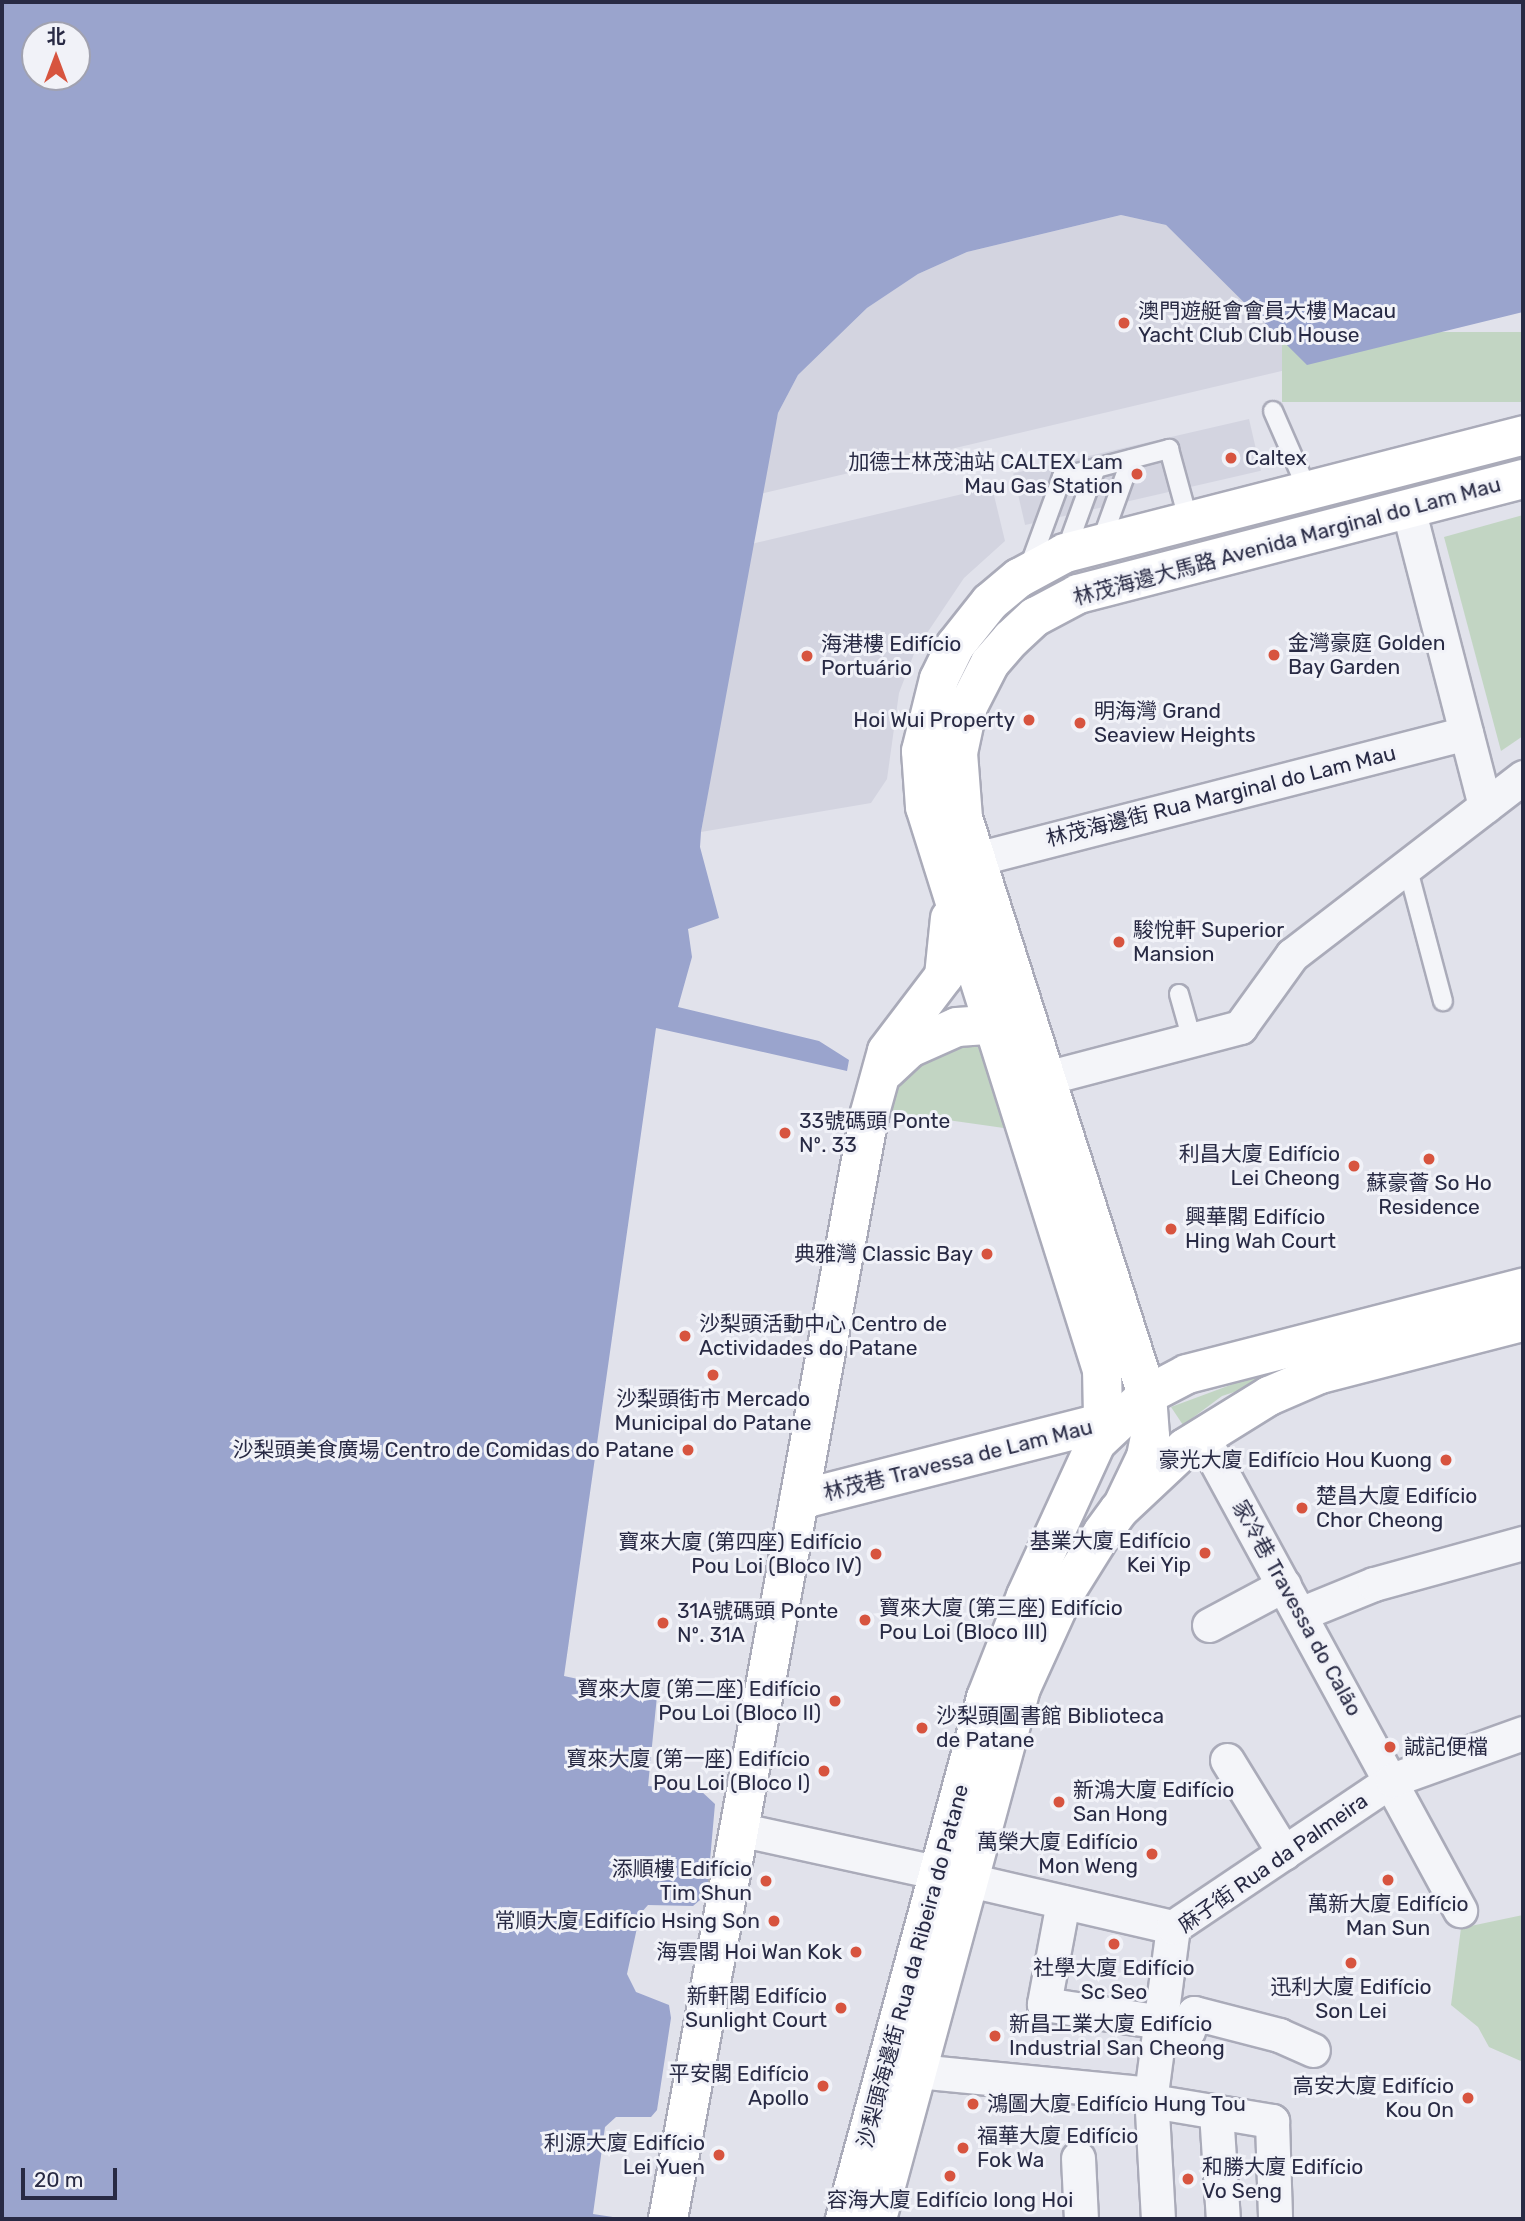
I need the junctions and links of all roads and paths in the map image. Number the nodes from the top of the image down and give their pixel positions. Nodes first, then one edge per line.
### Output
1 (1273, 411) dead end
2 (1523, 435) edge
3 (1131, 459) junction
4 (1096, 468) junction
5 (1523, 479) edge
6 (1301, 491) junction
7 (1408, 508) junction
8 (1188, 519) junction
9 (1306, 534) junction
10 (1101, 542) junction
11 (1065, 553) junction
12 (1026, 573) junction
13 (1466, 733) junction
14 (1523, 777) edge
15 (1485, 806) junction
16 (976, 859) junction
17 (1407, 866) junction
18 (950, 895) junction
19 (1179, 994) dead end
20 (1443, 1001) dead end
21 (1010, 1023) junction
22 (1192, 1040) junction
23 (1046, 1078) junction
24 (876, 1087) junction
25 (1523, 1288) edge
26 (1523, 1322) edge
27 (1142, 1378) junction
28 (1105, 1429) junction
29 (1202, 1436) junction
30 (799, 1500) junction
31 (1119, 1510) junction
32 (1523, 1543) edge
33 (1284, 1585) junction
34 (1300, 1614) junction
35 (1209, 1625) dead end
36 (1523, 1733) edge
37 (1227, 1760) dead end
38 (1392, 1780) junction
39 (738, 1829) junction
40 (1284, 1853) junction
41 (954, 1877) junction
42 (1063, 1902) junction
43 (1460, 1910) dead end
44 (1173, 1927) junction
45 (1161, 2022) junction
46 (1313, 2050) dead end
47 (917, 2071) junction
48 (1151, 2098) junction
49 (1216, 2112) junction
50 (1078, 2158) dead end
51 (668, 2219) edge
52 (845, 2219) edge
53 (877, 2219) edge
54 (1081, 2219) edge
55 (1158, 2219) edge
56 (1223, 2219) edge
57 (1275, 2219) edge

1 - 6 lane
2 - 6 main road, 林茂海邊大馬路 Avenida Marginal do Lam Mau
3 - 4 lane
3 - 8 lane
3 - 10 lane
4 - 11 lane
4 - 12 lane
5 - 7 main road, 林茂海邊大馬路 Avenida Marginal do Lam Mau
6 - 8 main road, 林茂海邊大馬路 Avenida Marginal do Lam Mau
6 - 9 main road
7 - 9 main road, 林茂海邊大馬路 Avenida Marginal do Lam Mau
7 - 13 street
8 - 10 main road, 林茂海邊大馬路 Avenida Marginal do Lam Mau
9 - 16 main road, 林茂海邊大馬路 Avenida Marginal do Lam Mau
10 - 11 main road, 林茂海邊大馬路 Avenida Marginal do Lam Mau
11 - 12 main road, 林茂海邊大馬路 Avenida Marginal do Lam Mau
12 - 18 main road, 林茂海邊大馬路 Avenida Marginal do Lam Mau
13 - 15 street
13 - 16 street, 林茂海邊街 Rua Marginal do Lam Mau
14 - 15 street
15 - 17 street
16 - 21 main road, 林茂海邊大馬路 Avenida Marginal do Lam Mau
17 - 20 lane
17 - 22 street
18 - 21 main road, 林茂海邊大馬路 Avenida Marginal do Lam Mau
18 - 24 main road
19 - 22 lane
21 - 23 main road
21 - 24 main road
21 - 28 main road
22 - 23 street
23 - 27 main road
24 - 30 main road
25 - 27 main road, 沙梨頭海邊街 Rua da Ribeira do Patane
26 - 29 main road, 沙梨頭海邊街 Rua da Ribeira do Patane
27 - 28 main road, 沙梨頭海邊街 Rua da Ribeira do Patane
27 - 31 main road
28 - 30 main road, 林茂巷 Travessa de Lam Mau
28 - 41 main road, 沙梨頭海邊街 Rua da Ribeira do Patane
29 - 31 main road, 沙梨頭海邊街 Rua da Ribeira do Patane
29 - 33 street, 家冷巷 Travessa do Calão
30 - 39 main road
31 - 41 main road, 沙梨頭海邊街 Rua da Ribeira do Patane
32 - 34 street
33 - 34 street, 家冷巷 Travessa do Calão
33 - 35 street
34 - 38 street, 家冷巷 Travessa do Calão
36 - 38 street, 麻子街 Rua da Palmeira
37 - 40 street
38 - 40 street, 麻子街 Rua da Palmeira
38 - 43 street, 家冷巷 Travessa do Calão
39 - 41 street
39 - 51 main road
40 - 44 street, 麻子街 Rua da Palmeira
41 - 42 street
41 - 47 main road, 沙梨頭海邊街 Rua da Ribeira do Patane
41 - 52 main road, 沙梨頭海邊街 Rua da Ribeira do Patane
42 - 44 street
42 - 45 street
44 - 45 street, 麻子街 Rua da Palmeira
45 - 46 street
45 - 48 street, 麻子街 Rua da Palmeira
47 - 48 street
47 - 53 main road, 沙梨頭海邊街 Rua da Ribeira do Patane
48 - 49 street
48 - 55 street, 麻子街 Rua da Palmeira
49 - 56 street
49 - 57 street
50 - 54 street

